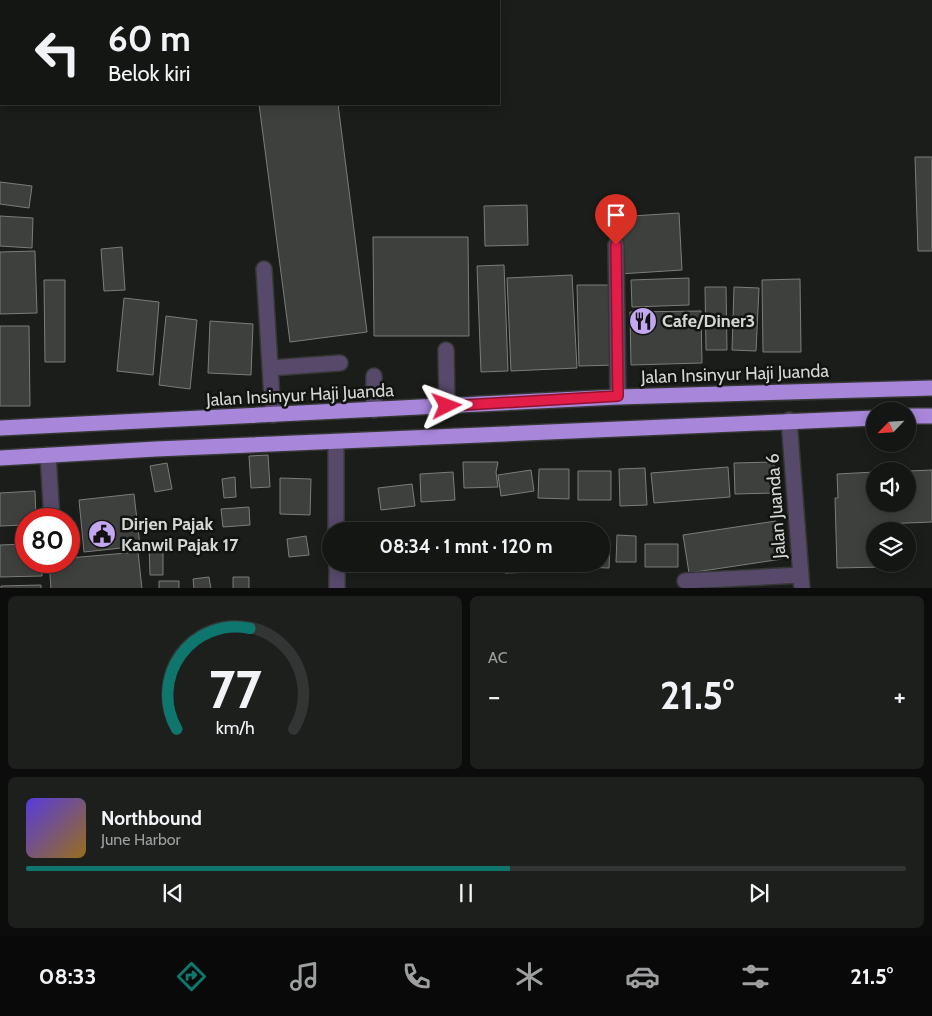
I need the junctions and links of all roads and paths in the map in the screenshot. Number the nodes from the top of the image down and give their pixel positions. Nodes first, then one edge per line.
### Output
1 (616, 245) dead end
2 (264, 269) dead end
3 (446, 350) dead end
4 (340, 363) dead end
5 (270, 368) junction
6 (374, 376) dead end
7 (932, 388) edge
8 (618, 396) junction
9 (447, 406) junction
10 (374, 410) junction
11 (273, 415) junction
12 (916, 416) edge
13 (932, 416) edge
14 (866, 418) edge
15 (788, 420) junction
16 (0, 428) edge
17 (336, 442) junction
18 (48, 456) junction
19 (0, 458) edge
20 (51, 508) edge
21 (336, 522) edge
22 (336, 572) edge
23 (686, 581) dead end
24 (801, 582) edge
25 (337, 588) edge

1 - 8 street
2 - 5 street
3 - 9 street
4 - 5 street
5 - 11 street
6 - 10 street
7 - 8 highway, Jalan Insinyur Haji Juanda
8 - 9 highway, Jalan Insinyur Haji Juanda
9 - 10 highway, Jalan Insinyur Haji Juanda
10 - 11 highway, Jalan Insinyur Haji Juanda
11 - 16 highway, Jalan Insinyur Haji Juanda
12 - 13 highway
14 - 15 highway
15 - 17 highway
15 - 24 street, Jalan Juanda 6
17 - 18 highway
17 - 21 street
18 - 19 highway
18 - 20 street
22 - 25 street
23 - 24 street

